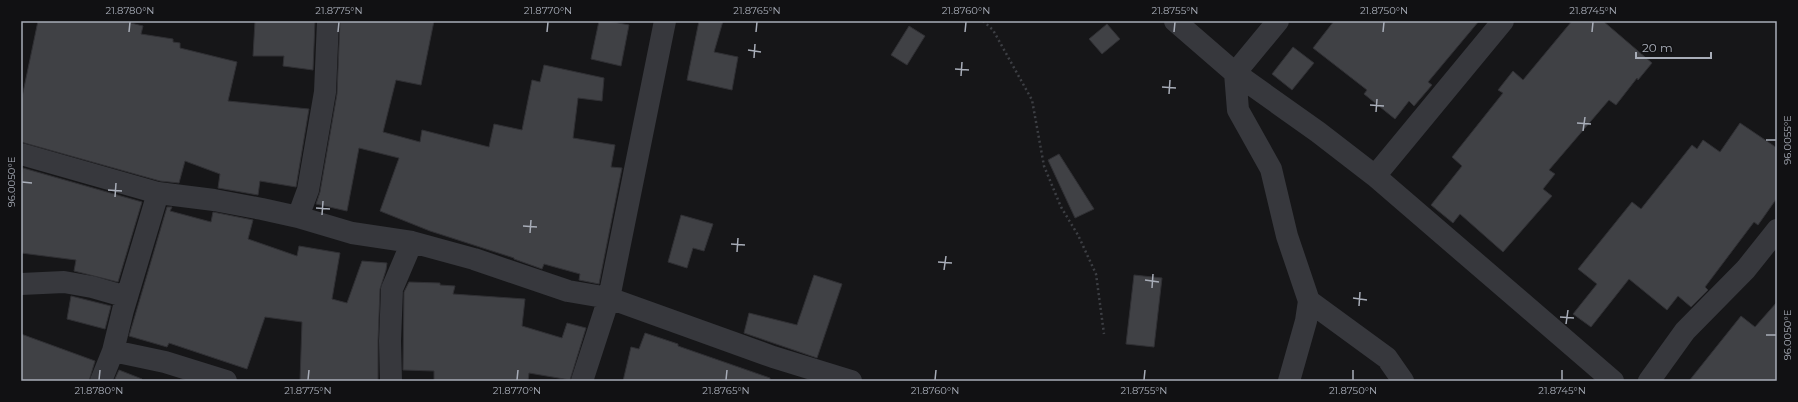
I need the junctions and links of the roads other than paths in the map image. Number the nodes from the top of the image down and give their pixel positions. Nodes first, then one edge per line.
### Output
1 (328, 21) edge
2 (665, 21) edge
3 (1175, 21) edge
4 (1278, 21) edge
5 (1503, 21) edge
6 (1235, 73) junction
7 (21, 154) edge
8 (1376, 176) junction
9 (158, 193) junction
10 (298, 218) junction
11 (1777, 230) edge
12 (412, 242) junction
13 (21, 284) edge
14 (127, 297) junction
15 (609, 298) junction
16 (1309, 300) junction
17 (113, 351) junction
18 (101, 381) edge
19 (226, 381) edge
20 (391, 381) edge
21 (582, 381) edge
22 (851, 381) edge
23 (1289, 381) edge
24 (1402, 381) edge
25 (1613, 381) edge
26 (1648, 381) edge

1 - 10 street
2 - 15 street
3 - 6 street
4 - 6 street
5 - 8 street
6 - 8 street
6 - 16 street
7 - 9 street
8 - 25 street
9 - 10 street
9 - 14 street
10 - 12 street
11 - 26 street
12 - 15 street
12 - 20 street
13 - 14 street
14 - 17 street
15 - 21 street
15 - 22 street
16 - 23 street
16 - 24 street
17 - 18 street
17 - 19 street

